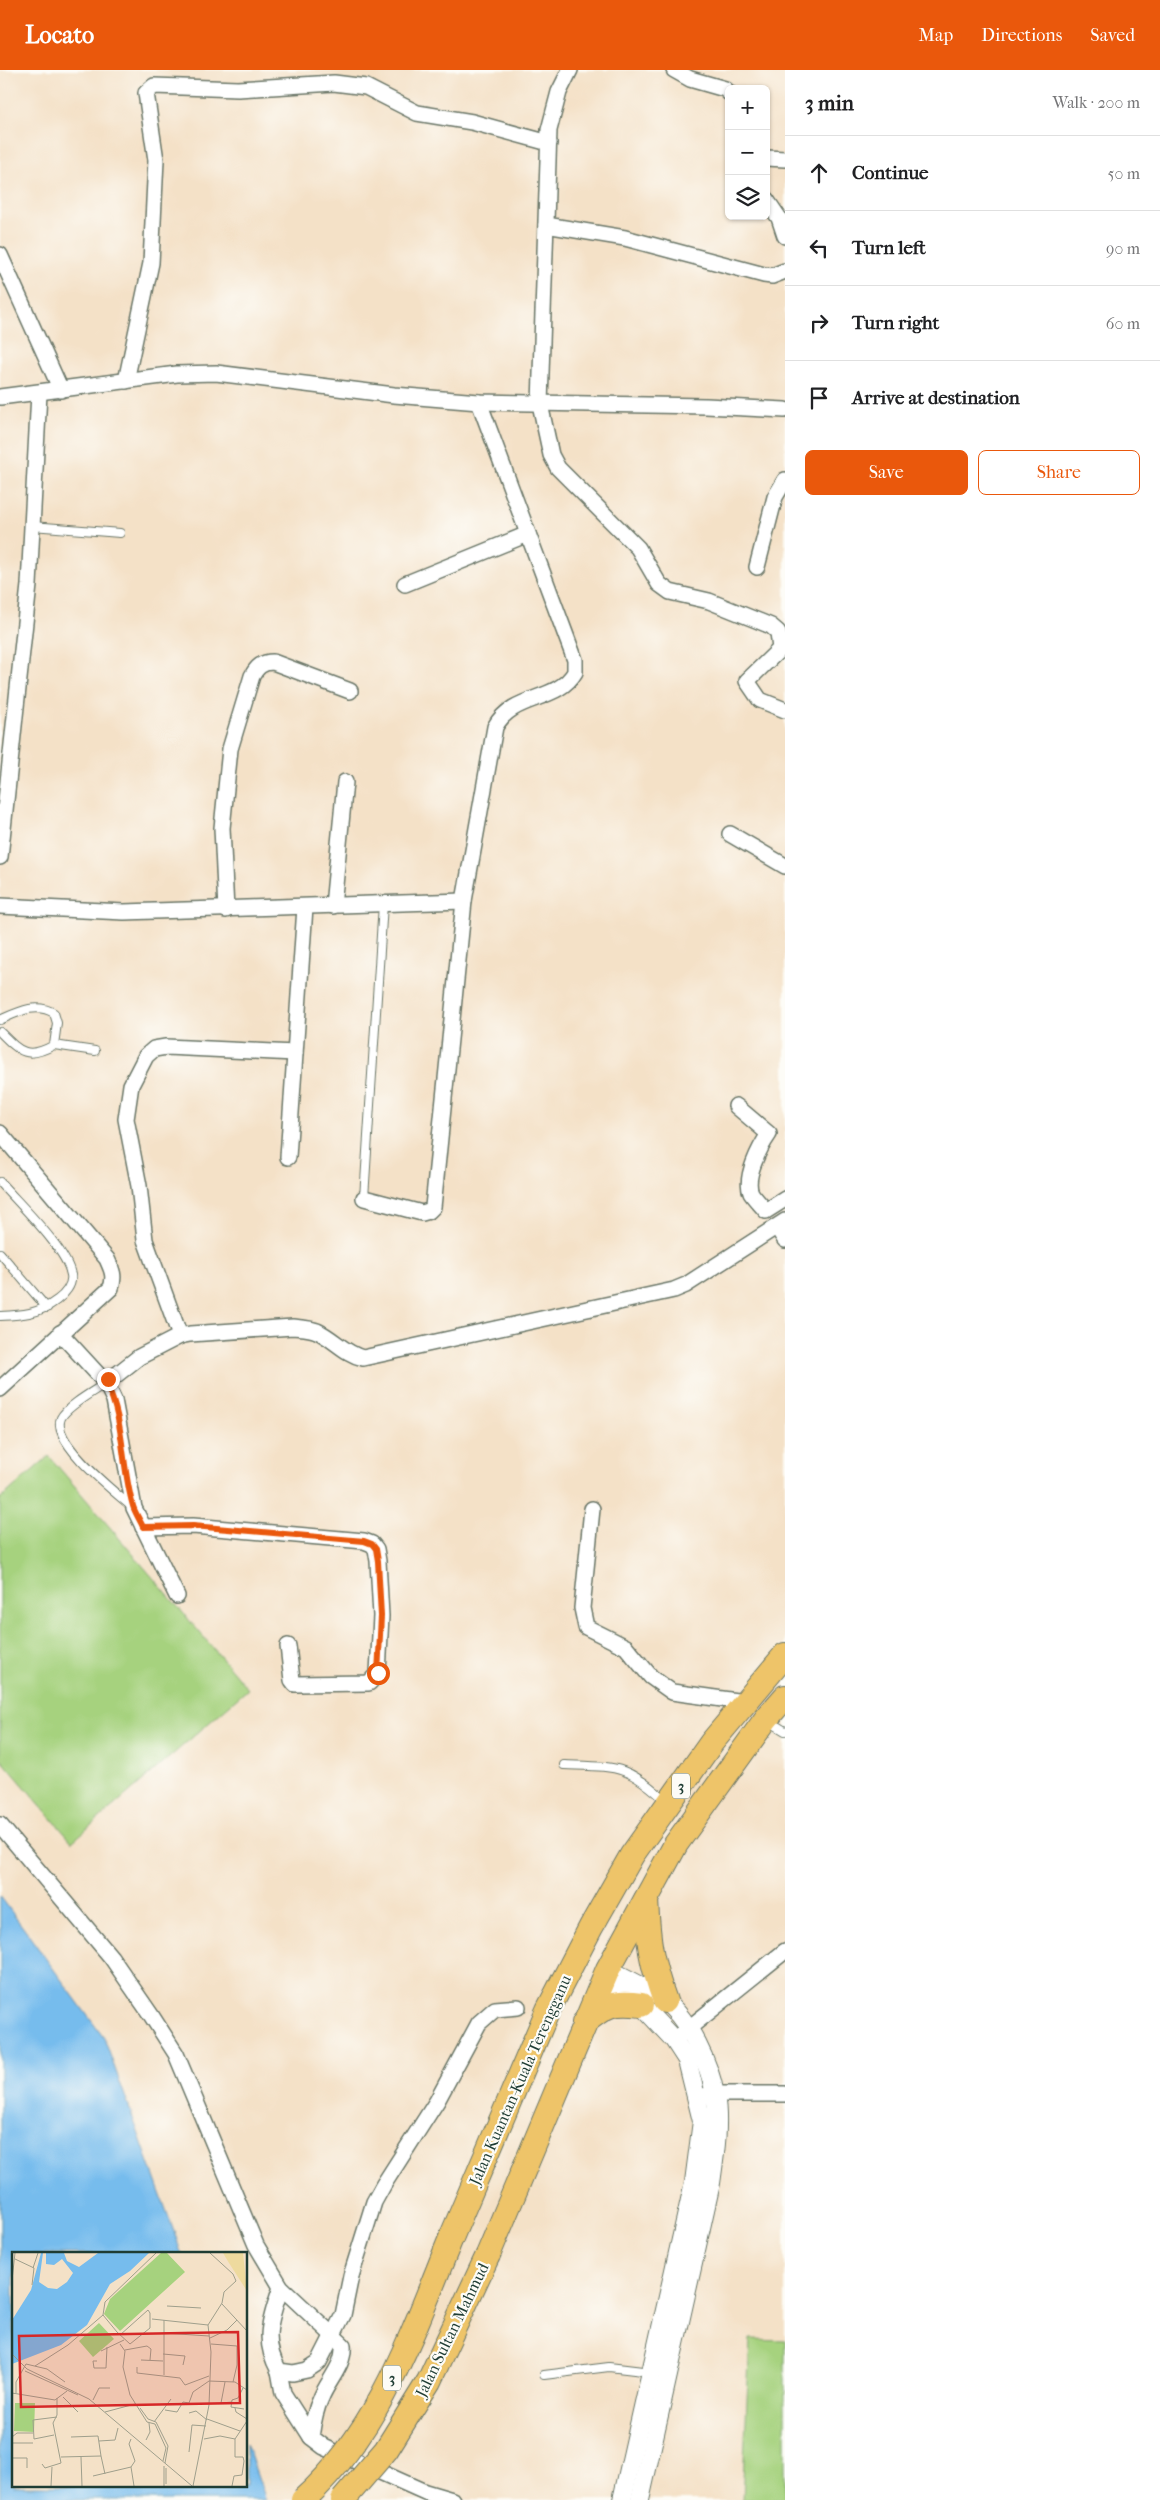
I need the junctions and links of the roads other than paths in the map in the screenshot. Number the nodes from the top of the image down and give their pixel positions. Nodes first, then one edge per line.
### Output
1 (570, 70) edge
2 (674, 70) edge
3 (725, 89) edge
4 (548, 143) junction
5 (785, 159) edge
6 (770, 162) edge
7 (770, 205) edge
8 (546, 225) junction
9 (785, 236) edge
10 (0, 255) edge
11 (785, 271) edge
12 (126, 381) junction
13 (62, 390) junction
14 (39, 393) junction
15 (0, 397) edge
16 (479, 402) junction
17 (540, 404) junction
18 (785, 410) edge
19 (785, 480) edge
20 (32, 526) junction
21 (120, 532) dead end
22 (528, 534) junction
23 (757, 567) dead end
24 (405, 584) dead end
25 (350, 691) dead end
26 (785, 710) edge
27 (344, 782) dead end
28 (730, 834) dead end
29 (0, 857) edge
30 (785, 866) edge
31 (464, 901) junction
32 (383, 904) junction
33 (0, 906) edge
34 (333, 906) junction
35 (305, 907) junction
36 (226, 910) junction
37 (0, 1020) edge
38 (0, 1032) edge
39 (54, 1045) junction
40 (96, 1051) dead end
41 (295, 1053) junction
42 (736, 1106) dead end
43 (0, 1133) edge
44 (288, 1157) dead end
45 (0, 1182) edge
46 (364, 1198) joint
47 (785, 1199) edge
48 (781, 1224) edge
49 (785, 1240) edge
50 (0, 1253) edge
51 (47, 1308) junction
52 (0, 1316) edge
53 (180, 1336) junction
54 (65, 1338) junction
55 (2, 1383) edge
56 (106, 1383) junction
57 (134, 1508) junction
58 (592, 1509) dead end
59 (143, 1527) junction
60 (177, 1596) dead end
61 (288, 1646) dead end
62 (785, 1655) edge
63 (785, 1697) edge
64 (744, 1702) junction
65 (775, 1725) edge
66 (564, 1765) dead end
67 (668, 1804) junction
68 (0, 1825) edge
69 (646, 1898) junction
70 (591, 1927) junction
71 (785, 1950) edge
72 (601, 1975) junction
73 (554, 1999) junction
74 (665, 2001) junction
75 (641, 2006) junction
76 (518, 2007) dead end
77 (584, 2024) junction
78 (688, 2027) junction
79 (674, 2040) junction
80 (785, 2094) edge
81 (706, 2095) junction
82 (451, 2238) joint
83 (280, 2287) junction
84 (333, 2336) junction
85 (279, 2371) junction
86 (650, 2372) junction
87 (544, 2375) dead end
88 (668, 2376) junction
89 (311, 2436) junction
90 (303, 2500) edge
91 (343, 2500) edge
92 (452, 2500) edge
93 (622, 2500) edge
94 (640, 2500) edge

1 - 4 street
2 - 3 street
4 - 8 street
4 - 12 street
5 - 6 street
7 - 9 street
8 - 11 street
8 - 17 street
10 - 13 street
12 - 13 street
12 - 16 street
13 - 14 street
14 - 15 street
14 - 20 street
16 - 17 street
16 - 22 street
17 - 18 street
17 - 26 street
19 - 23 street
20 - 21 lane
20 - 29 street
22 - 24 street
22 - 31 street
25 - 36 street
27 - 34 street
28 - 30 street
31 - 32 street
31 - 46 street
32 - 34 street
32 - 46 lane
33 - 36 street
34 - 35 street
35 - 36 street
35 - 41 street
37 - 39 lane
38 - 39 lane
39 - 40 lane
41 - 44 street
41 - 53 street
42 - 47 street
43 - 54 street
45 - 51 lane
48 - 49 street
48 - 53 street
50 - 51 lane
51 - 52 lane
53 - 56 street
54 - 55 street
54 - 56 street
56 - 57 street
56 - 57 lane
57 - 59 street
58 - 64 street
59 - 60 street
59 - 61 street
62 - 64 highway, Jalan Kuantan-Kuala Terengganu / 3
63 - 65 highway, 3
64 - 67 highway, Jalan Kuantan-Kuala Terengganu / 3
65 - 69 highway, 3
66 - 67 lane
67 - 70 highway, Jalan Kuantan-Kuala Terengganu / 3
68 - 83 street
69 - 72 highway, 3
69 - 74 highway
70 - 72 highway
70 - 73 highway, Jalan Kuantan-Kuala Terengganu / 3
71 - 78 street
72 - 73 highway
72 - 74 street
72 - 75 street
72 - 77 highway, 3
73 - 82 highway, Jalan Kuantan-Kuala Terengganu / 3
74 - 78 street
75 - 77 highway
75 - 79 street
76 - 84 street
77 - 91 highway, Jalan Sultan Mahmud / 3, bridge
78 - 79 street
78 - 81 street
79 - 81 street
80 - 81 street
81 - 86 street
81 - 88 street
82 - 90 highway, Jalan Sultan Mahmud / 3, bridge
83 - 84 street
83 - 85 street
84 - 85 street
84 - 89 street
85 - 89 street
86 - 87 lane
86 - 88 lane
86 - 93 street
88 - 94 street
89 - 92 street

